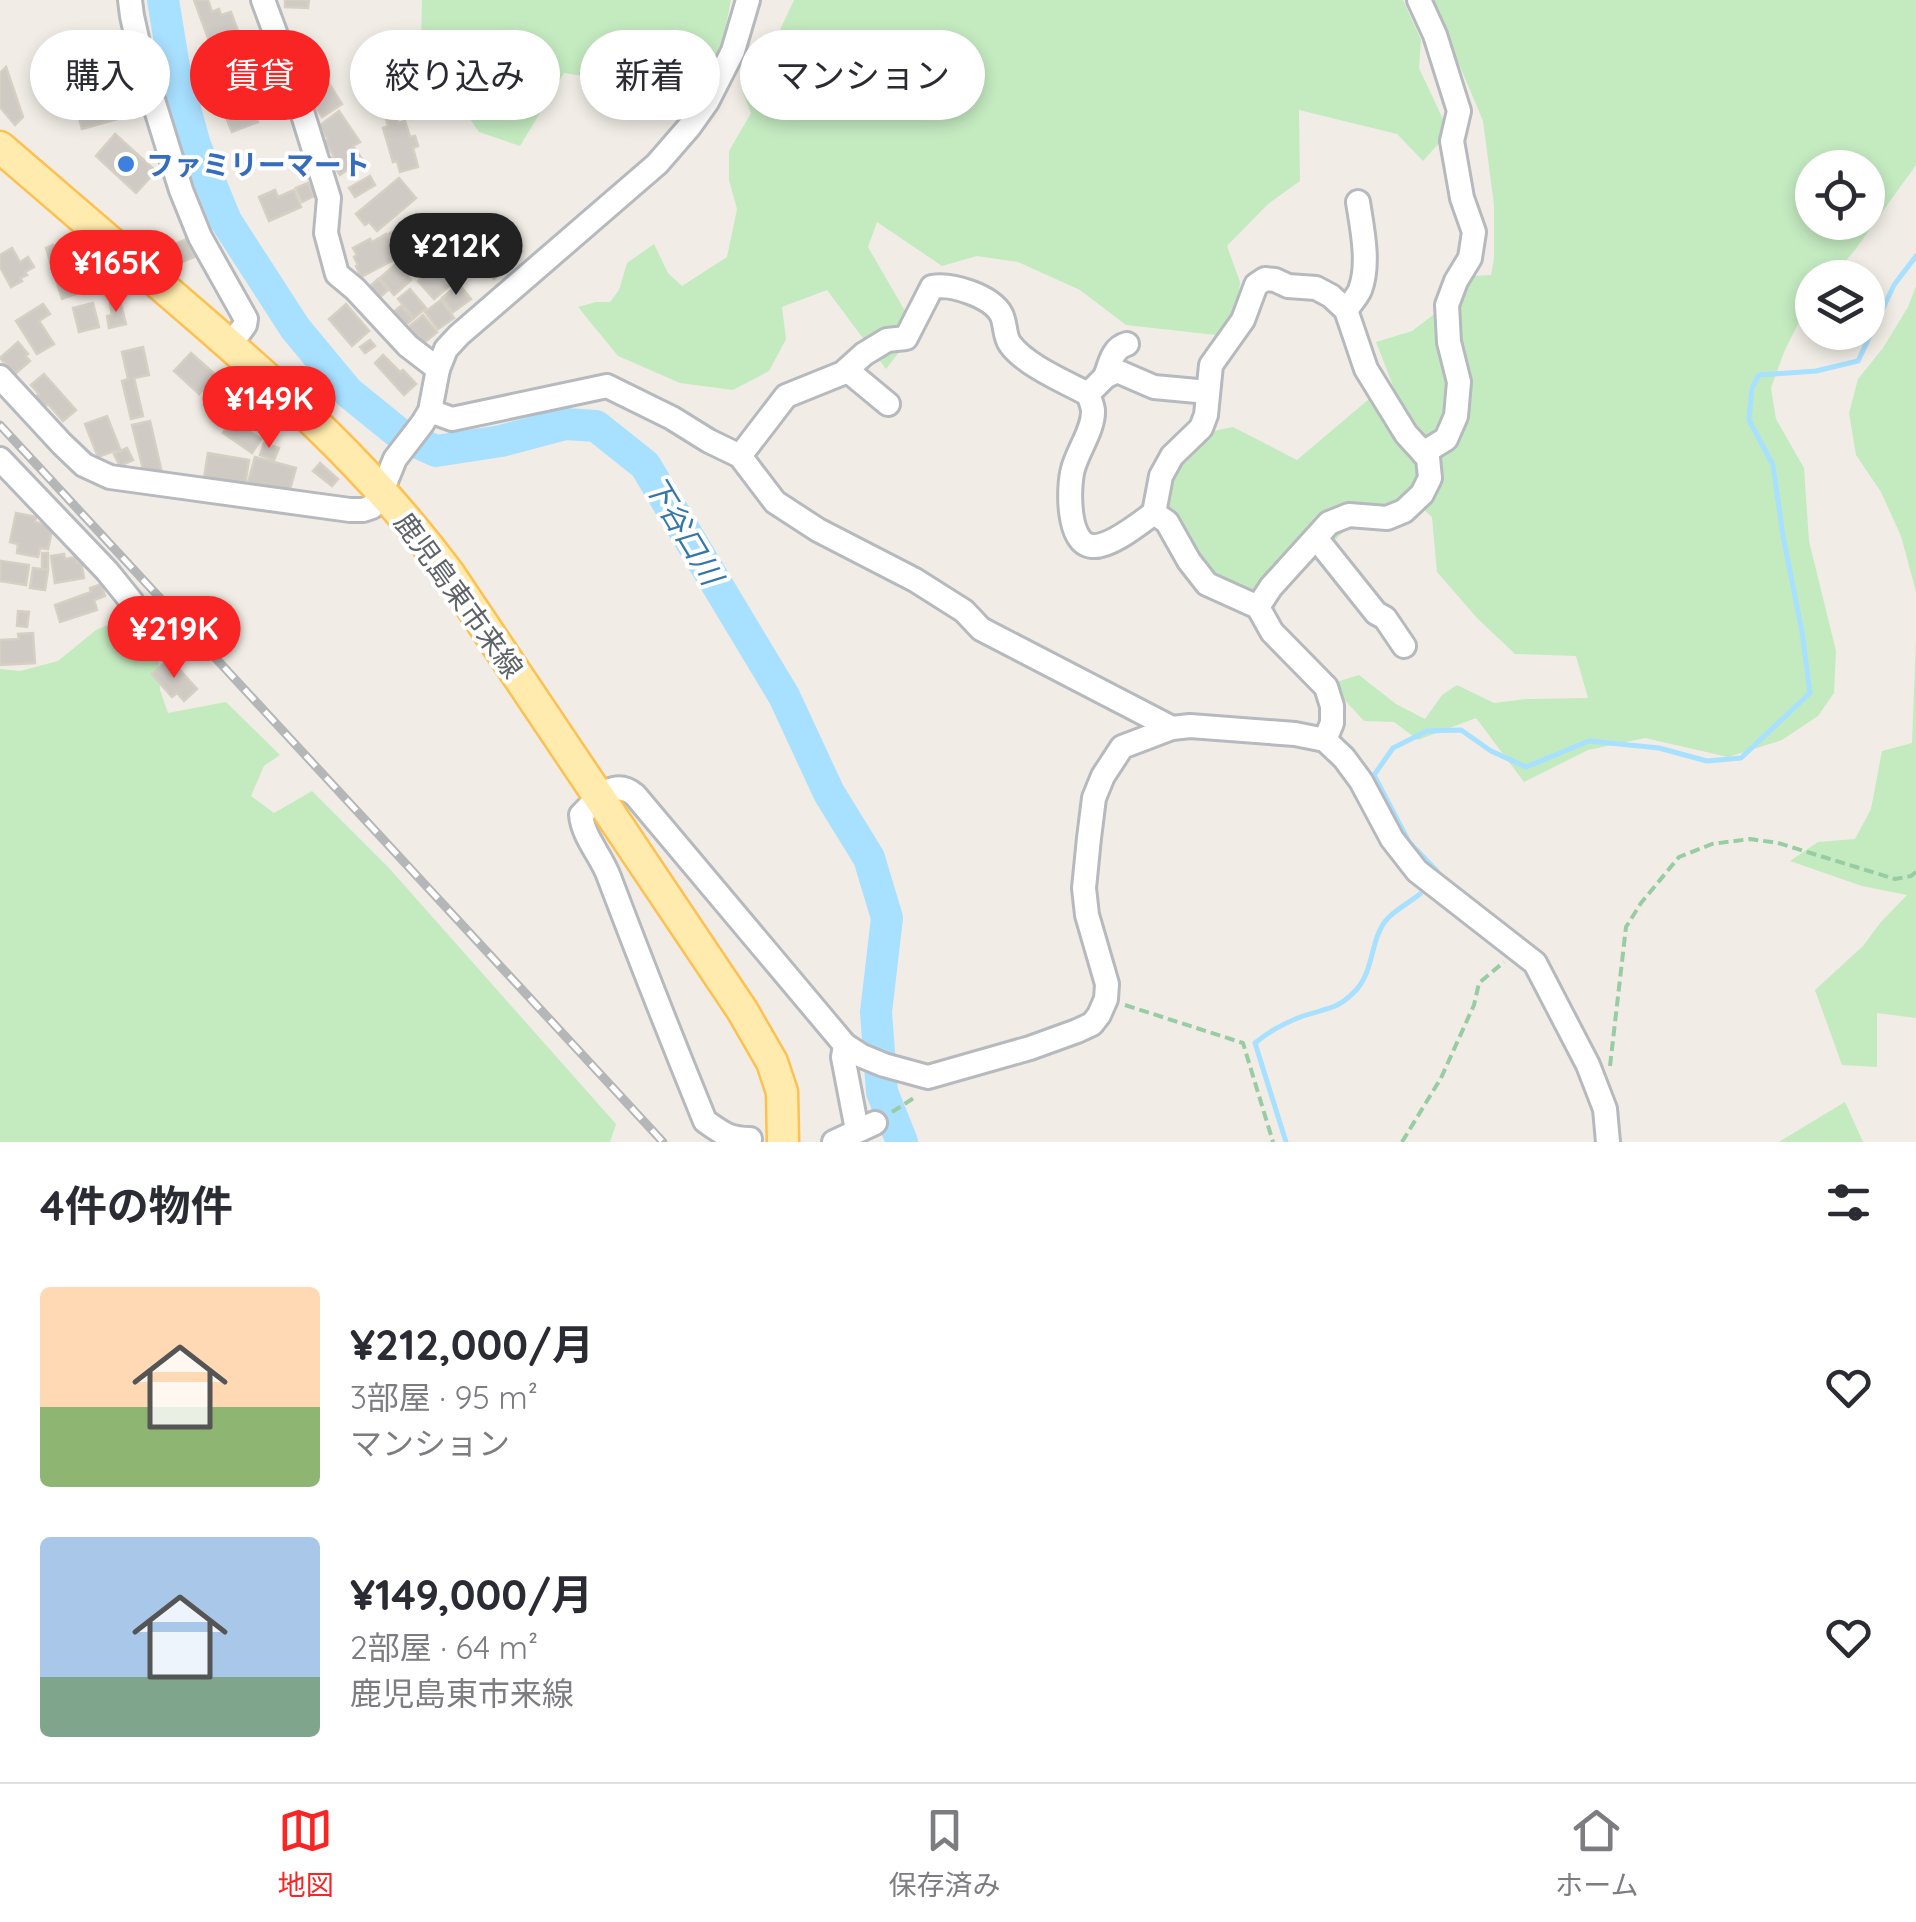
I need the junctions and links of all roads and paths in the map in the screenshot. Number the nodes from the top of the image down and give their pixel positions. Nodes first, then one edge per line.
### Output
1 (130, 0) edge
2 (263, 0) edge
3 (748, 0) edge
4 (1418, 0) edge
5 (0, 147) edge
6 (1358, 202) dead end
7 (1346, 310) junction
8 (1126, 344) dead end
9 (230, 345) junction
10 (438, 369) junction
11 (846, 370) junction
12 (1105, 377) junction
13 (0, 378) edge
14 (1208, 392) junction
15 (1088, 394) junction
16 (888, 404) dead end
17 (426, 417) junction
18 (1423, 453) junction
19 (740, 456) junction
20 (0, 459) edge
21 (382, 491) junction
22 (1154, 514) junction
23 (1316, 538) junction
24 (132, 602) dead end
25 (1258, 607) junction
26 (1404, 646) dead end
27 (1172, 728) junction
28 (1325, 740) junction
29 (598, 796) junction
30 (1916, 872) edge
31 (1519, 950) junction
32 (1106, 999) junction
33 (853, 1051) junction
34 (1609, 1073) dead end
35 (919, 1082) junction
36 (866, 1127) junction
37 (709, 1131) edge
38 (750, 1139) dead end
39 (783, 1142) edge
40 (834, 1142) edge
41 (1273, 1142) edge
42 (1402, 1142) edge
43 (1608, 1142) edge

1 - 9 street
2 - 10 street
3 - 10 street
4 - 18 street
5 - 9 main road, 鹿児島東市来線
6 - 7 street
7 - 14 street
7 - 18 street
8 - 12 street
9 - 21 main road, 鹿児島東市来線
10 - 17 street
11 - 15 street
11 - 16 street
11 - 19 street
12 - 14 street
12 - 15 street
13 - 21 street
14 - 22 street
15 - 22 street
17 - 19 street
17 - 21 street
18 - 23 street
19 - 27 street
20 - 24 street
21 - 29 main road, 鹿児島東市来線
22 - 25 street
23 - 25 street
23 - 26 street
25 - 28 street
27 - 28 street
27 - 32 street
28 - 31 street
29 - 33 street
29 - 37 street
29 - 39 main road, 鹿児島東市来線
30 - 34 path
31 - 42 path
31 - 43 street
32 - 35 street
32 - 41 path
33 - 35 street
33 - 36 street
35 - 36 path
36 - 40 street
37 - 38 street

